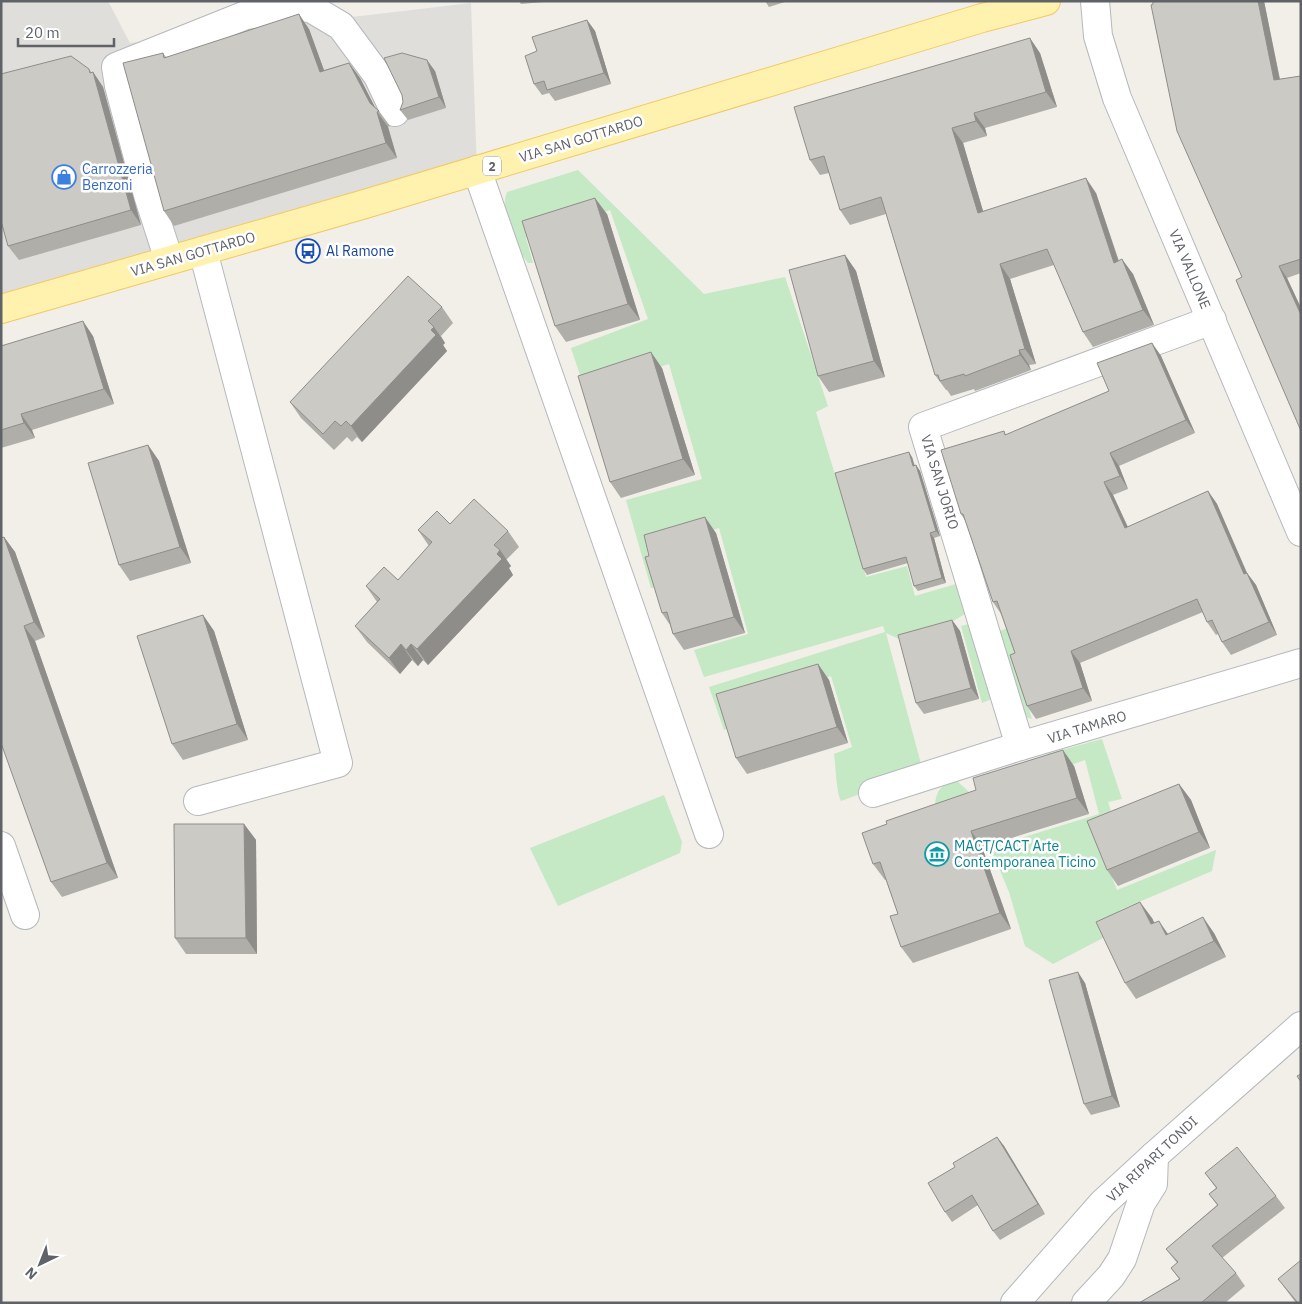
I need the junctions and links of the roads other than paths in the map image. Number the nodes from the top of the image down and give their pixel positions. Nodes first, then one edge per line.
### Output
1 (1046, 1) edge
2 (1095, 1) edge
3 (394, 112) dead end
4 (477, 170) junction
5 (203, 251) junction
6 (169, 260) junction
7 (1, 309) edge
8 (1212, 320) junction
9 (1301, 532) edge
10 (1301, 663) edge
11 (1020, 746) junction
12 (873, 793) dead end
13 (198, 802) dead end
14 (709, 834) dead end
15 (1, 846) edge
16 (25, 915) dead end
17 (1301, 1026) edge
18 (1154, 1156) junction
19 (1015, 1303) edge
20 (1086, 1303) edge

1 - 4 main road, VIA SAN GOTTARDO / 2
2 - 8 street, VIA VALLONE
3 - 6 street
4 - 5 main road, VIA SAN GOTTARDO / 2
4 - 14 street
5 - 6 main road, VIA SAN GOTTARDO / 2
5 - 13 street
6 - 7 main road, VIA SAN GOTTARDO / 2
8 - 9 street, VIA VALLONE
8 - 11 street, VIA SAN JORIO
10 - 11 street, VIA TAMARO
11 - 12 street, VIA TAMARO
15 - 16 street
17 - 18 street, VIA RIPARI TONDI
18 - 19 street, VIA RIPARI TONDI
18 - 20 street

